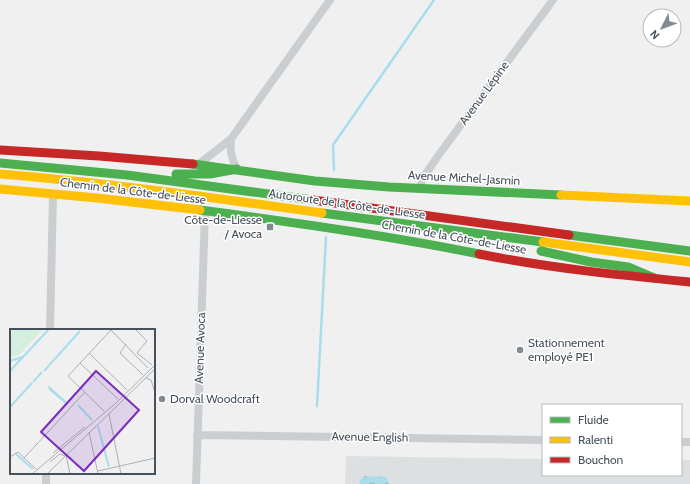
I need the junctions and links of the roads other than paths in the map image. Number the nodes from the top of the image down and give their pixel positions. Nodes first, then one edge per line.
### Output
1 (330, 0) edge
2 (553, 0) edge
3 (231, 138) junction
4 (0, 150) edge
5 (0, 163) edge
6 (199, 164) junction
7 (237, 169) junction
8 (0, 174) edge
9 (127, 175) junction
10 (420, 188) junction
11 (0, 189) edge
12 (53, 194) junction
13 (690, 201) edge
14 (205, 211) junction
15 (451, 230) junction
16 (690, 251) edge
17 (690, 262) edge
18 (654, 278) junction
19 (690, 282) edge
20 (50, 329) edge
21 (197, 435) junction
22 (542, 440) edge
23 (196, 484) edge

1 - 3 street
2 - 10 street, Avenue Lépine
3 - 6 street
3 - 7 street
4 - 6 main road
5 - 9 main road, Autoroute de la Côte-de-Liesse
6 - 7 main road
7 - 9 main road
7 - 10 main road, Avenue Michel-Jasmin
8 - 15 main road, Autoroute de la Côte-de-Liesse
9 - 16 main road, Autoroute de la Côte-de-Liesse
10 - 13 main road, Avenue Michel-Jasmin
11 - 12 main road, Chemin de la Côte-de-Liesse
12 - 14 main road, Chemin de la Côte-de-Liesse
12 - 20 street
14 - 18 main road, Chemin de la Côte-de-Liesse
14 - 21 street, Avenue Avoca
15 - 17 main road, Autoroute de la Côte-de-Liesse
15 - 18 main road
18 - 19 main road, Chemin de la Côte-de-Liesse
21 - 22 street, Avenue English
21 - 23 street, Avenue Avoca

